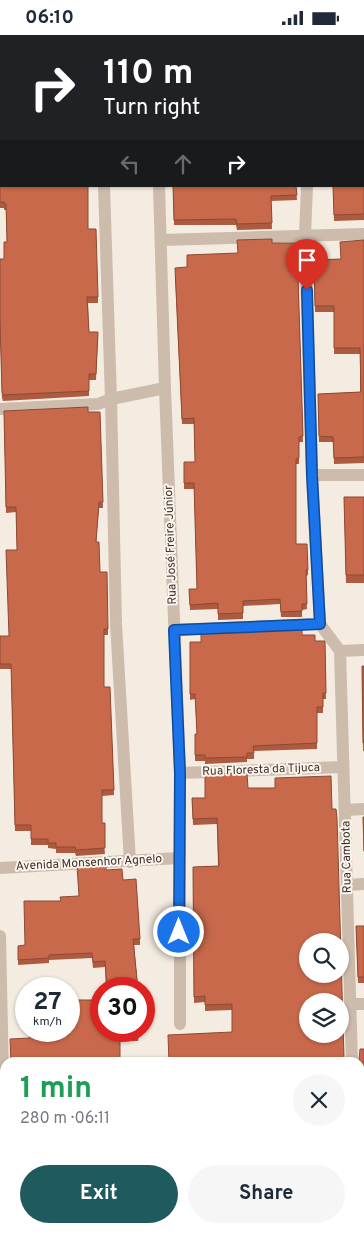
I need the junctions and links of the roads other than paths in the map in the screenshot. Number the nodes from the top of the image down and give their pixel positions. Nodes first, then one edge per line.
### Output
1 (104, 187) edge
2 (159, 187) edge
3 (307, 187) edge
4 (364, 234) edge
5 (306, 235) junction
6 (161, 240) junction
7 (165, 388) junction
8 (111, 399) junction
9 (0, 409) edge
10 (312, 475) junction
11 (364, 475) edge
12 (320, 624) junction
13 (174, 630) junction
14 (364, 650) edge
15 (340, 651) junction
16 (343, 767) junction
17 (180, 773) junction
18 (364, 809) edge
19 (345, 810) junction
20 (179, 858) junction
21 (130, 862) junction
22 (0, 868) edge
23 (364, 884) edge
24 (347, 885) junction
25 (0, 936) edge
26 (350, 1004) junction
27 (364, 1004) edge
28 (180, 1025) dead end
29 (2, 1057) edge
30 (352, 1057) edge

1 - 8 street
2 - 6 street, Rua José Freire Júnior
3 - 5 street
4 - 5 street
5 - 6 street
5 - 10 street
6 - 7 street, Rua José Freire Júnior
7 - 8 street
7 - 13 street, Rua José Freire Júnior
8 - 9 street
8 - 21 street
10 - 11 street
10 - 12 street
12 - 13 street
12 - 15 street
13 - 17 street, Rua José Freire Júnior
14 - 15 street
15 - 16 street, Rua Cambota
16 - 17 street, Rua Floresta da Tijuca
16 - 19 street, Rua Cambota
17 - 20 street, Rua José Freire Júnior
18 - 19 street
19 - 24 street, Rua Cambota
20 - 21 street, Avenida Monsenhor Agnelo
20 - 28 street, Rua José Freire Júnior
21 - 22 street, Avenida Monsenhor Agnelo
23 - 24 street
24 - 26 street, Rua Cambota
25 - 29 street
26 - 27 street
26 - 30 street, Rua Cambota

